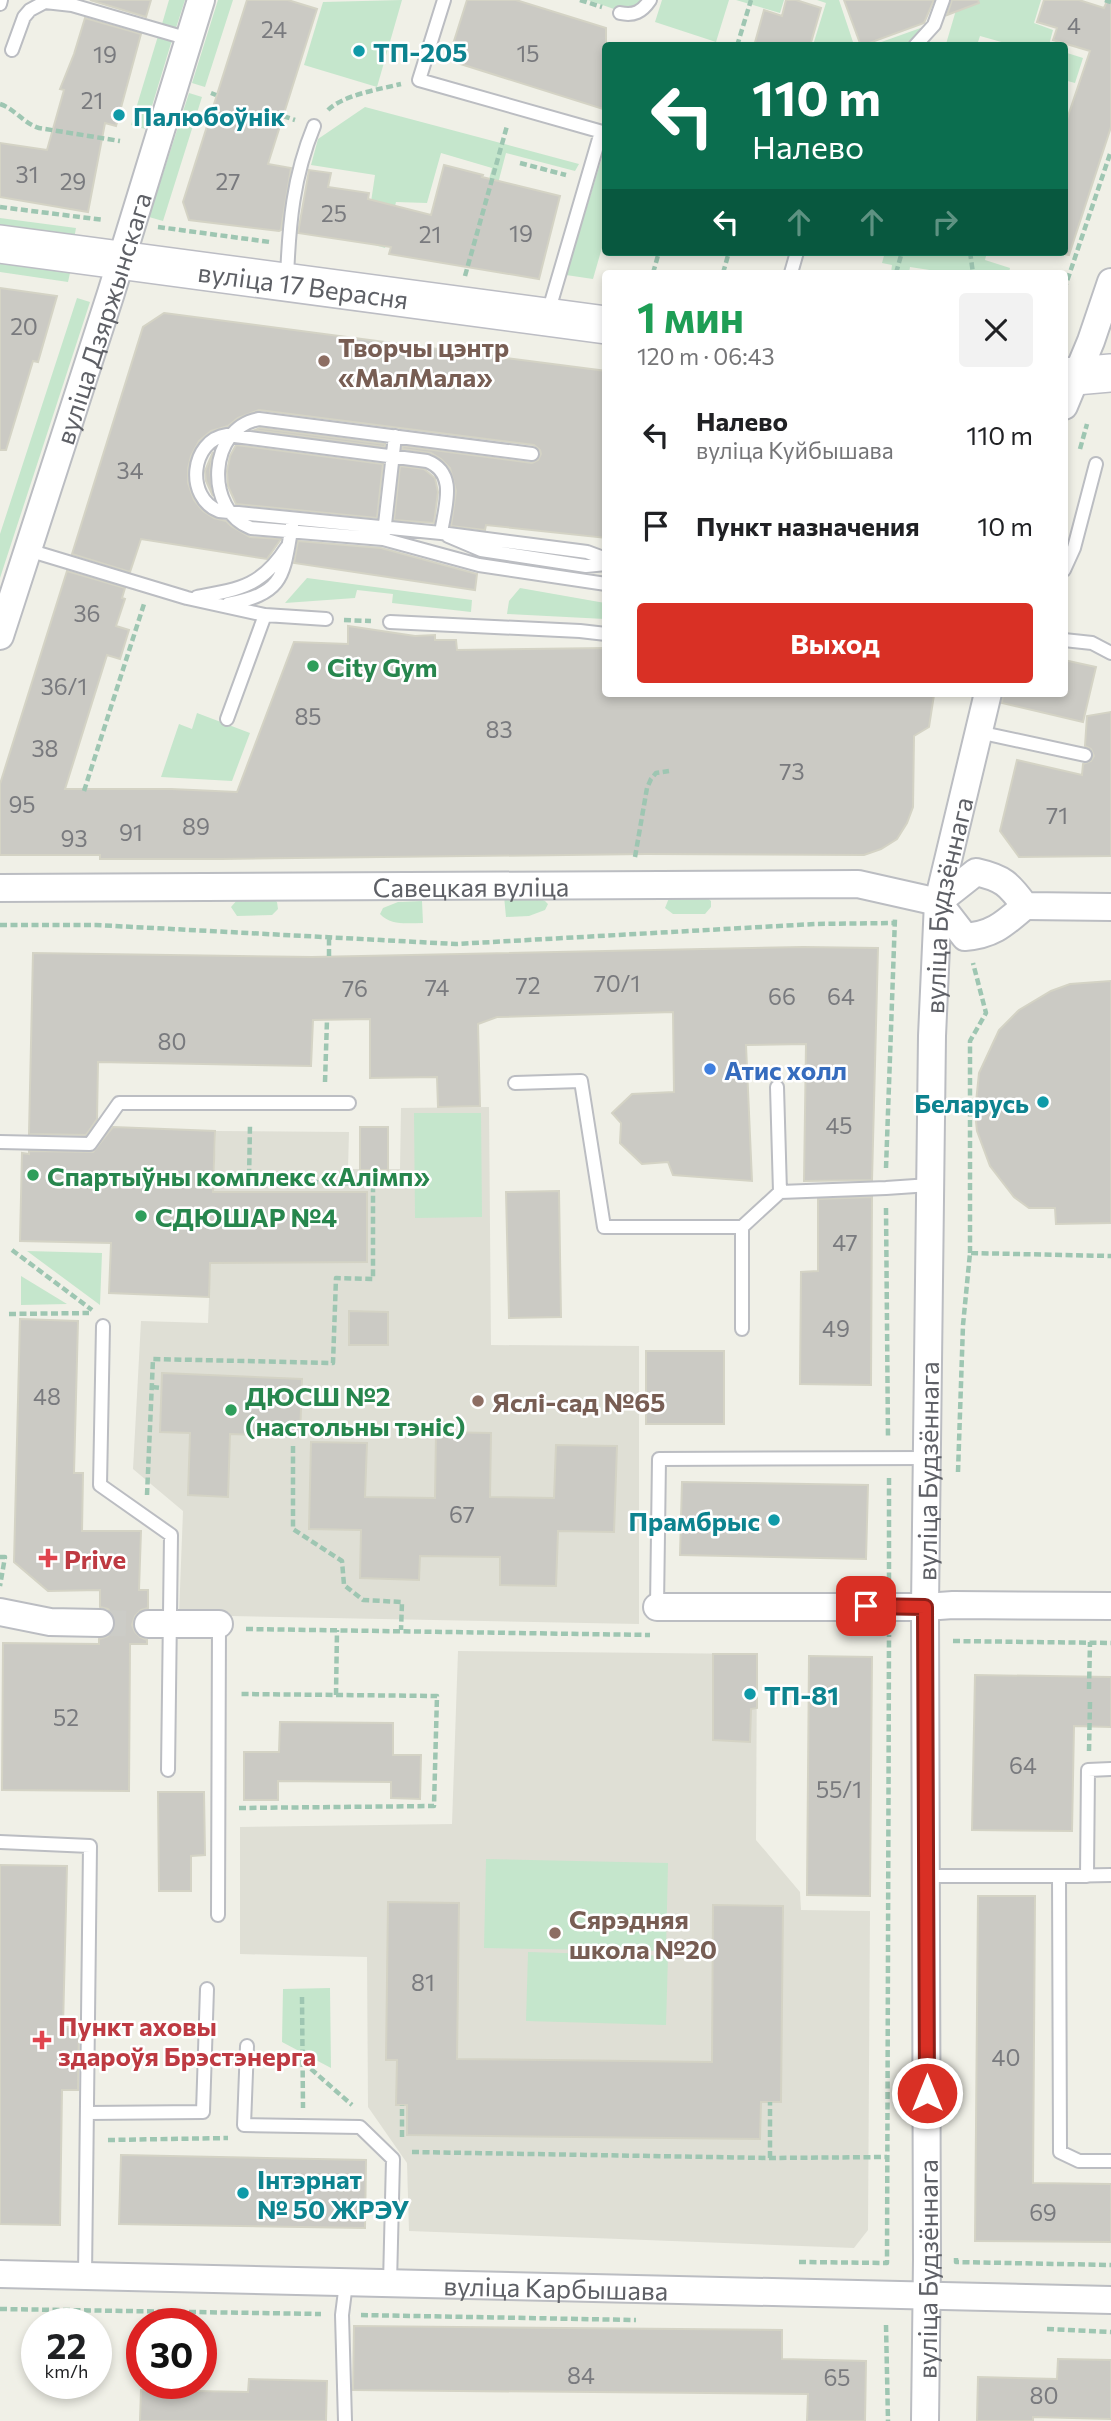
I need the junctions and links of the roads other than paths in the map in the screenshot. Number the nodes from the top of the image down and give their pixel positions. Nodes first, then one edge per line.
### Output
1 (201, 0) edge
2 (444, 0) edge
3 (650, 0) edge
4 (943, 0) edge
5 (620, 13) dead end
6 (189, 39) junction
7 (918, 42) edge
8 (12, 50) dead end
9 (314, 126) road end
10 (602, 133) edge
11 (602, 136) edge
12 (0, 244) edge
13 (122, 259) junction
14 (286, 282) junction
15 (1111, 282) edge
16 (547, 317) junction
17 (602, 324) edge
18 (1084, 381) edge
19 (395, 436) junction
20 (532, 454) dead end
21 (1096, 464) dead end
22 (293, 518) junction
23 (441, 533) junction
24 (383, 540) junction
25 (289, 544) junction
26 (28, 550) junction
27 (602, 558) edge
28 (1068, 561) edge
29 (602, 564) edge
30 (602, 583) edge
31 (187, 598) junction
32 (221, 605) junction
33 (265, 615) junction
34 (326, 619) road end
35 (2, 620) edge
36 (390, 622) road end
37 (602, 634) edge
38 (1068, 640) edge
39 (1111, 653) edge
40 (987, 697) edge
41 (226, 719) dead end
42 (978, 732) junction
43 (1085, 755) dead end
44 (0, 888) edge
45 (938, 902) junction
46 (1025, 906) junction
47 (1111, 906) edge
48 (514, 1083) dead end
49 (777, 1087) dead end
50 (349, 1103) dead end
51 (0, 1142) edge
52 (930, 1185) junction
53 (780, 1192) junction
54 (742, 1227) junction
55 (103, 1326) dead end
56 (742, 1329) dead end
57 (928, 1458) junction
58 (1111, 1606) edge
59 (657, 1607) joint
60 (925, 1607) junction
61 (0, 1612) edge
62 (100, 1623) tunnel mouth
63 (158, 1624) junction
64 (219, 1626) joint
65 (1111, 1769) edge
66 (168, 1770) dead end
67 (0, 1842) edge
68 (1059, 1875) junction
69 (1087, 1875) junction
70 (1111, 1875) edge
71 (927, 1876) junction
72 (218, 1915) dead end
73 (207, 1989) dead end
74 (247, 2046) dead end
75 (88, 2113) junction
76 (1111, 2161) edge
77 (0, 2274) edge
78 (85, 2277) junction
79 (346, 2283) junction
80 (390, 2283) junction
81 (927, 2296) junction
82 (1111, 2300) edge
83 (345, 2421) edge
84 (925, 2421) edge

1 - 6 street, вуліца Дзяржынскага
2 - 10 lane
3 - 5 lane
4 - 7 lane
6 - 8 lane
6 - 13 street, вуліца Дзяржынскага
9 - 14 lane
11 - 16 lane
12 - 13 main road, вуліца 17 Верасня
13 - 14 main road, вуліца 17 Верасня
13 - 26 street, вуліца Дзяржынскага
14 - 16 main road, вуліца 17 Верасня
15 - 18 street
16 - 17 main road, вуліца 17 Верасня
19 - 20 lane
19 - 24 lane
19 - 24 lane
21 - 28 lane
22 - 23 lane
22 - 23 lane
22 - 25 lane
23 - 27 lane
23 - 29 lane
24 - 30 lane
25 - 31 lane
25 - 32 lane
26 - 31 lane
26 - 35 street, вуліца Дзяржынскага
31 - 32 lane
32 - 33 lane
33 - 34 lane
33 - 41 lane
36 - 37 lane
38 - 39 lane
40 - 42 street, вуліца Будзённага
42 - 43 lane
42 - 45 street, вуліца Будзённага
44 - 45 street, Савецкая вуліца
45 - 46 street
45 - 46 street
45 - 52 street, вуліца Будзённага
46 - 47 street
48 - 54 lane
49 - 53 lane
50 - 51 lane
52 - 53 lane
52 - 57 street, вуліца Будзённага
53 - 54 lane
54 - 56 lane
55 - 63 lane
57 - 59 lane
57 - 60 street, вуліца Будзённага
58 - 60 street
59 - 60 street
60 - 71 street, вуліца Будзённага
61 - 62 street
63 - 64 street
63 - 66 lane
64 - 72 lane
65 - 69 lane
67 - 75 lane
68 - 69 lane
68 - 71 lane
68 - 76 lane
69 - 70 lane
71 - 81 street, вуліца Будзённага
73 - 75 lane
74 - 80 lane
75 - 78 lane
77 - 78 street, вуліца Карбышава
78 - 79 street, вуліца Карбышава
79 - 80 street, вуліца Карбышава
79 - 83 lane
80 - 81 street, вуліца Карбышава
81 - 82 street, вуліца Карбышава
81 - 84 street, вуліца Будзённага

